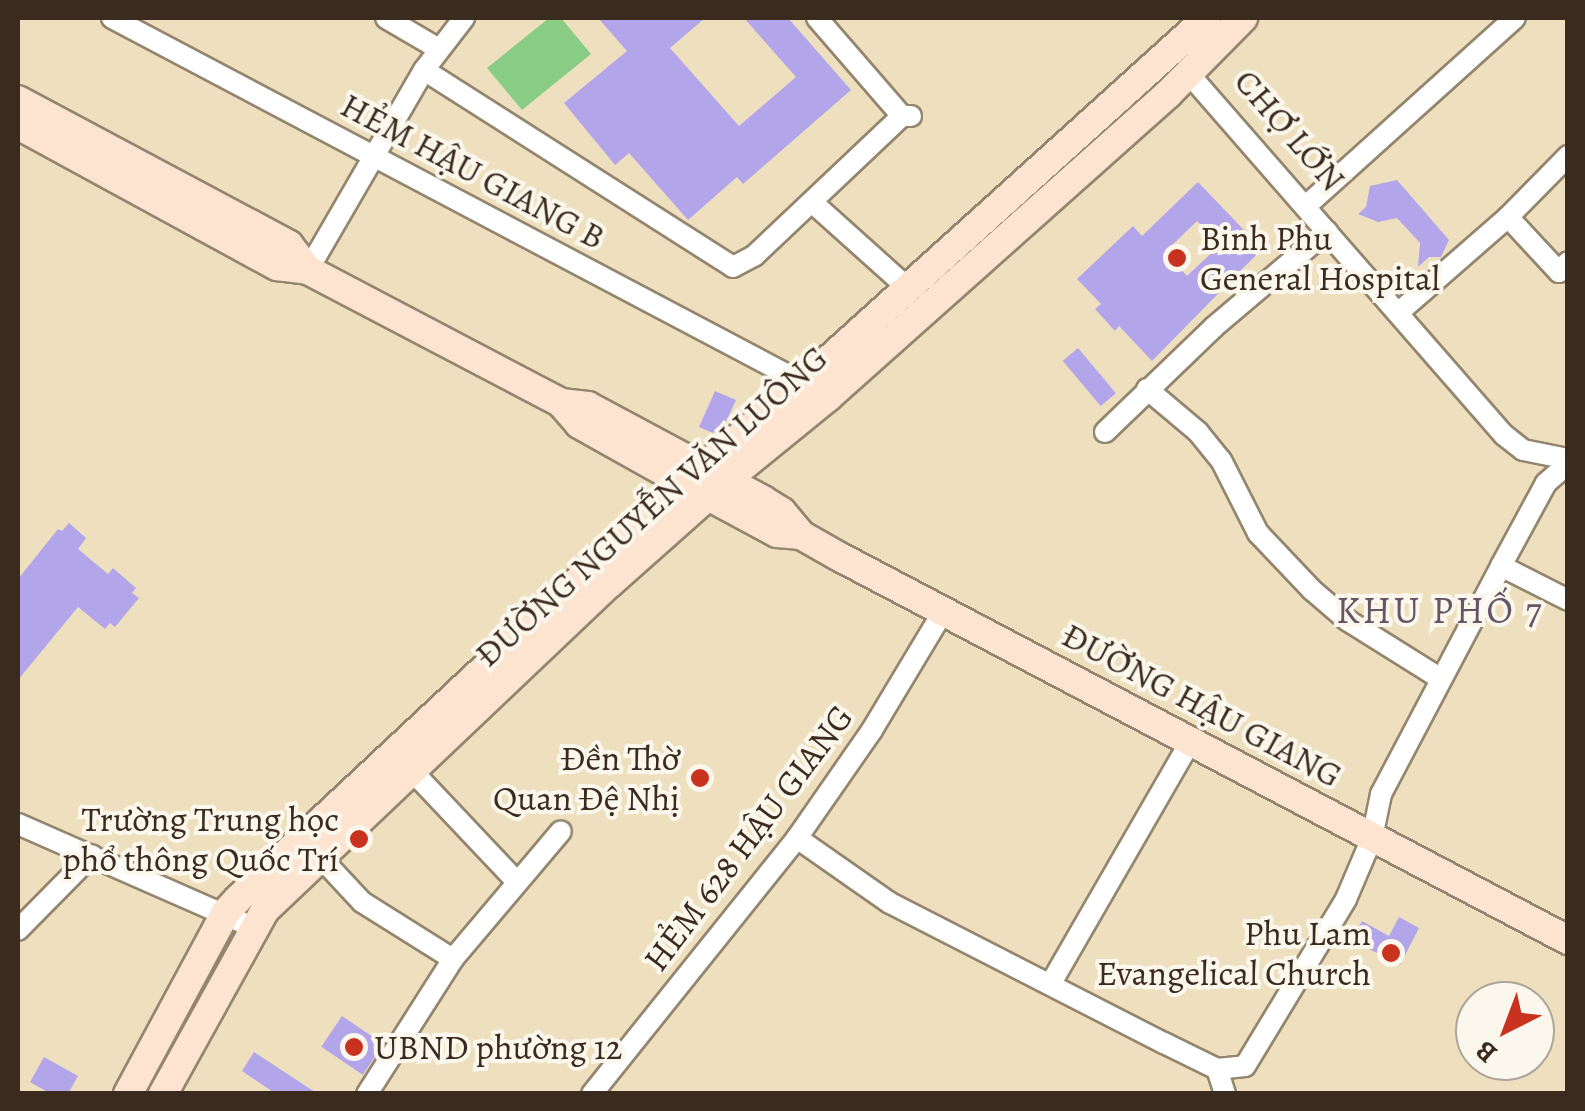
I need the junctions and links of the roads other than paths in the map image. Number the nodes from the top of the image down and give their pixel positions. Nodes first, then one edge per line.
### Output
1 (112, 18) edge
2 (386, 18) edge
3 (464, 18) edge
4 (817, 18) edge
5 (1244, 18) edge
6 (1515, 18) edge
7 (1200, 20) edge
8 (440, 49) junction
9 (1167, 51) junction
10 (424, 70) junction
11 (1189, 74) junction
12 (18, 100) edge
13 (18, 124) edge
14 (374, 154) junction
15 (1568, 156) edge
16 (813, 202) junction
17 (1306, 206) junction
18 (1508, 217) junction
19 (1328, 231) junction
20 (308, 270) junction
21 (1565, 272) edge
22 (908, 289) junction
23 (1398, 312) junction
24 (803, 383) junction
25 (1147, 389) junction
26 (1106, 432) dead end
27 (1568, 462) edge
28 (705, 482) junction
29 (1501, 566) junction
30 (1568, 600) edge
31 (943, 612) junction
32 (1441, 679) junction
33 (1191, 740) junction
34 (413, 772) junction
35 (18, 824) edge
36 (561, 831) dead end
37 (797, 838) junction
38 (1372, 838) junction
39 (92, 855) junction
40 (322, 858) junction
41 (516, 881) junction
42 (226, 912) junction
43 (252, 928) junction
44 (18, 930) edge
45 (1568, 940) edge
46 (452, 960) junction
47 (1051, 983) junction
48 (1217, 1069) junction
49 (128, 1094) edge
50 (162, 1094) edge
51 (367, 1094) edge
52 (592, 1094) edge
53 (1224, 1094) edge

1 - 14 street, HẺM HẬU GIANG B
2 - 8 street
3 - 8 street
4 - 16 street
5 - 11 main road, ĐƯỜNG NGUYỄN VĂN LUÔNG
6 - 17 street
7 - 9 main road, ĐƯỜNG NGUYỄN VĂN LUÔNG
8 - 10 street
9 - 11 main road, CHỢ LỚN
9 - 22 main road, ĐƯỜNG NGUYỄN VĂN LUÔNG
10 - 14 street
10 - 16 street
11 - 17 street, CHỢ LỚN
11 - 28 main road, ĐƯỜNG NGUYỄN VĂN LUÔNG
12 - 20 main road, ĐƯỜNG HẬU GIANG
13 - 20 main road, ĐƯỜNG HẬU GIANG
14 - 20 street
14 - 24 street, HẺM HẬU GIANG B
15 - 18 street
16 - 22 street
17 - 19 street, CHỢ LỚN
18 - 21 street
18 - 23 street
19 - 23 street, CHỢ LỚN
19 - 25 street
20 - 28 main road, ĐƯỜNG HẬU GIANG
22 - 24 main road, ĐƯỜNG NGUYỄN VĂN LUÔNG
23 - 27 street, CHỢ LỚN
24 - 28 main road, ĐƯỜNG NGUYỄN VĂN LUÔNG
25 - 26 street
25 - 32 street
27 - 29 street
28 - 31 main road, ĐƯỜNG HẬU GIANG
28 - 34 main road, ĐƯỜNG NGUYỄN VĂN LUÔNG
28 - 42 main road, ĐƯỜNG NGUYỄN VĂN LUÔNG
29 - 30 street
29 - 32 street
31 - 33 main road, ĐƯỜNG HẬU GIANG
31 - 37 street, HẺM 628 HẬU GIANG
32 - 38 street
33 - 38 main road, ĐƯỜNG HẬU GIANG
33 - 47 street
34 - 40 main road, ĐƯỜNG NGUYỄN VĂN LUÔNG
34 - 41 street
35 - 39 street
36 - 41 street
37 - 47 street
37 - 52 street, HẺM 628 HẬU GIANG
38 - 45 main road, ĐƯỜNG HẬU GIANG
38 - 48 street
39 - 42 street
39 - 44 street
40 - 43 main road, ĐƯỜNG NGUYỄN VĂN LUÔNG
40 - 46 street
41 - 46 street
42 - 43 street
42 - 49 main road, ĐƯỜNG NGUYỄN VĂN LUÔNG
43 - 50 main road, ĐƯỜNG NGUYỄN VĂN LUÔNG
46 - 51 street
47 - 48 street
48 - 53 street

